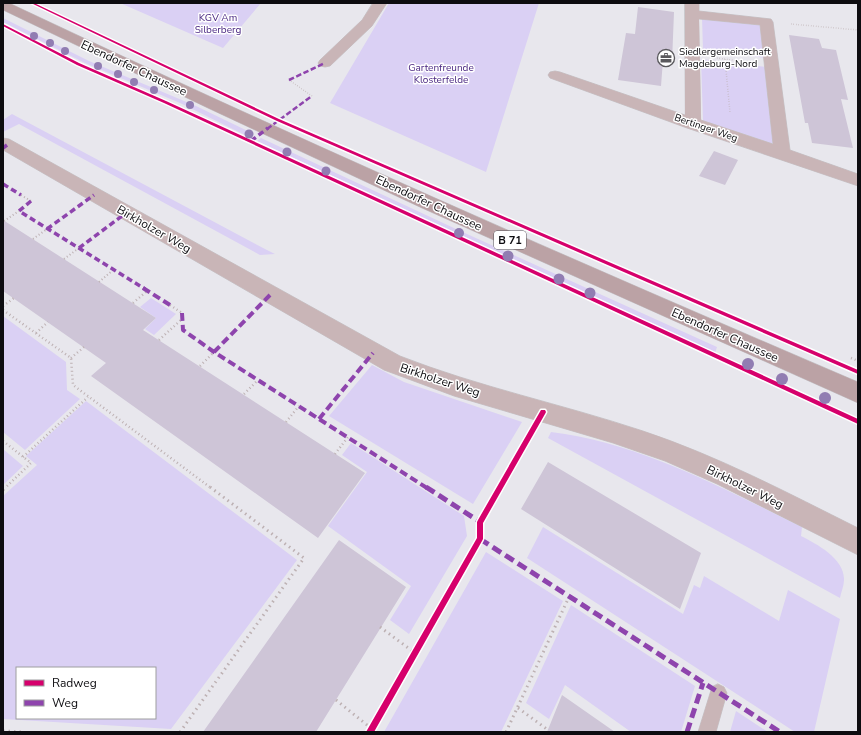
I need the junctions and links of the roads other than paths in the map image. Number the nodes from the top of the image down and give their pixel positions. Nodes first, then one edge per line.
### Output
1 (380, 3) edge
2 (3, 5) edge
3 (692, 8) edge
4 (325, 62) dead end
5 (555, 76) dead end
6 (693, 124) junction
7 (3, 143) edge
8 (782, 154) junction
9 (858, 180) edge
10 (858, 393) edge
11 (858, 542) edge
12 (718, 693) dead end
13 (707, 732) edge

1 - 4 street
2 - 10 main road, Ebendorfer Chaussee / B 71
3 - 6 street
3 - 8 street
5 - 6 street, Bertinger Weg
6 - 8 street, Bertinger Weg
7 - 11 street, Birkholzer Weg
8 - 9 street, Bertinger Weg
12 - 13 lane

